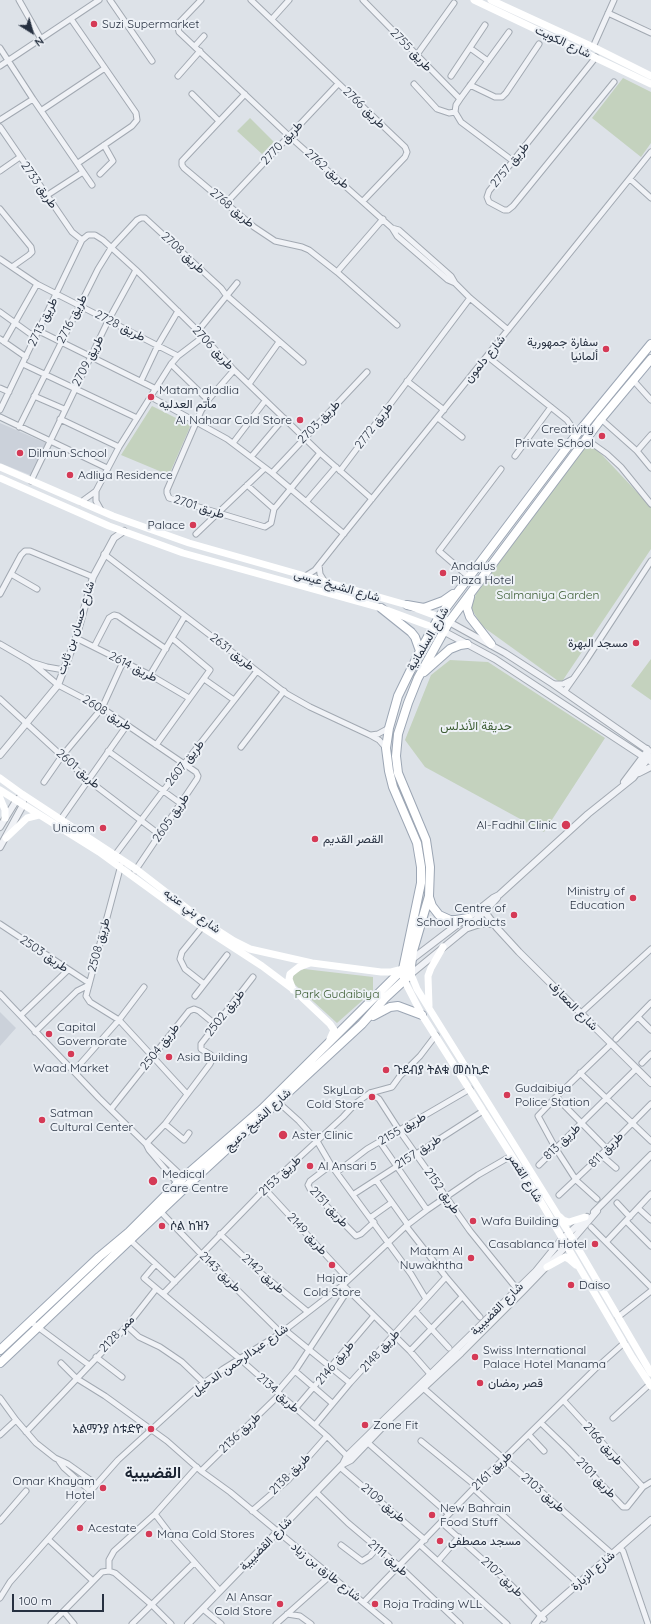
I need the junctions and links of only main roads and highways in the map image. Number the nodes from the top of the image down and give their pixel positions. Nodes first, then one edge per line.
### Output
1 (474, 0) edge
2 (492, 0) edge
3 (651, 76) edge
4 (651, 84) edge
5 (651, 344) edge
6 (651, 359) edge
7 (0, 467) edge
8 (0, 478) edge
9 (459, 590) junction
10 (470, 596) junction
11 (407, 605) junction
12 (381, 608) junction
13 (439, 617) junction
14 (449, 622) junction
15 (434, 627) junction
16 (443, 631) junction
17 (467, 644) road end
18 (491, 644) road end
19 (420, 651) junction
20 (418, 678) junction
21 (0, 778) edge
22 (0, 790) edge
23 (0, 798) edge
24 (39, 815) junction
25 (5, 818) road end
26 (6, 838) road end
27 (121, 863) junction
28 (429, 896) junction
29 (468, 918) road end
30 (204, 925) junction
31 (443, 947) road end
32 (411, 960) junction
33 (312, 963) junction
34 (403, 969) junction
35 (411, 974) junction
36 (404, 980) junction
37 (294, 990) junction
38 (430, 1009) junction
39 (422, 1015) junction
40 (362, 1024) junction
41 (329, 1041) junction
42 (184, 1183) junction
43 (558, 1214) junction
44 (586, 1217) road end
45 (547, 1267) road end
46 (582, 1271) junction
47 (34, 1324) junction
48 (0, 1350) edge
49 (0, 1363) edge
50 (651, 1373) edge
51 (650, 1385) edge

1 - 4 main road, شارع الكويت
2 - 3 main road, شارع الكويت
5 - 9 main road, شارع السلمانية
6 - 10 main road, شارع السلمانية
7 - 11 main road, شارع الشيخ عيسى
8 - 12 main road, شارع الشيخ عيسى
9 - 11 main road
9 - 13 main road, شارع السلمانية
10 - 14 main road, شارع السلمانية
10 - 18 main road
11 - 13 main road, شارع الشيخ عيسى
12 - 15 main road, شارع الشيخ عيسى
12 - 19 main road
13 - 14 main road, شارع الشيخ عيسى
13 - 15 main road, شارع السلمانية
14 - 16 main road, شارع السلمانية
15 - 16 main road, شارع الشيخ عيسى
15 - 19 main road, شارع السلمانية
16 - 20 main road, شارع السلمانية
17 - 20 main road
19 - 34 main road, شارع السلمانية
20 - 28 main road, شارع السلمانية
21 - 27 main road, شارع بني عتبه
22 - 24 main road, شارع بني عتبه
23 - 25 main road
24 - 26 main road
24 - 27 main road, شارع بني عتبه
27 - 30 main road, شارع بني عتبه
28 - 29 main road
28 - 32 main road, شارع السلمانية
30 - 33 main road, شارع بني عتبه
30 - 37 main road, شارع بني عتبه
31 - 38 main road
32 - 34 main road, شارع الشيخ دعيج
32 - 35 main road, شارع القصر
33 - 34 main road, شارع بني عتبه
33 - 37 main road
34 - 35 main road
34 - 36 main road, شارع القصر
34 - 41 main road, شارع الشيخ دعيج
35 - 36 main road, شارع الشيخ دعيج
35 - 38 main road, شارع القصر
36 - 39 main road, شارع القصر
36 - 40 main road, شارع الشيخ دعيج
37 - 41 main road, شارع بني عتبه
38 - 43 main road, شارع القصر
39 - 40 main road
39 - 46 main road, شارع القصر
40 - 42 main road, شارع الشيخ دعيج
41 - 42 main road, شارع الشيخ دعيج
42 - 47 main road, شارع الشيخ دعيج
42 - 47 main road, شارع الشيخ دعيج
43 - 44 main road
43 - 50 main road, شارع القصر
45 - 46 main road
46 - 51 main road, شارع القصر
47 - 48 main road, شارع الشيخ دعيج
47 - 49 main road, شارع الشيخ دعيج

